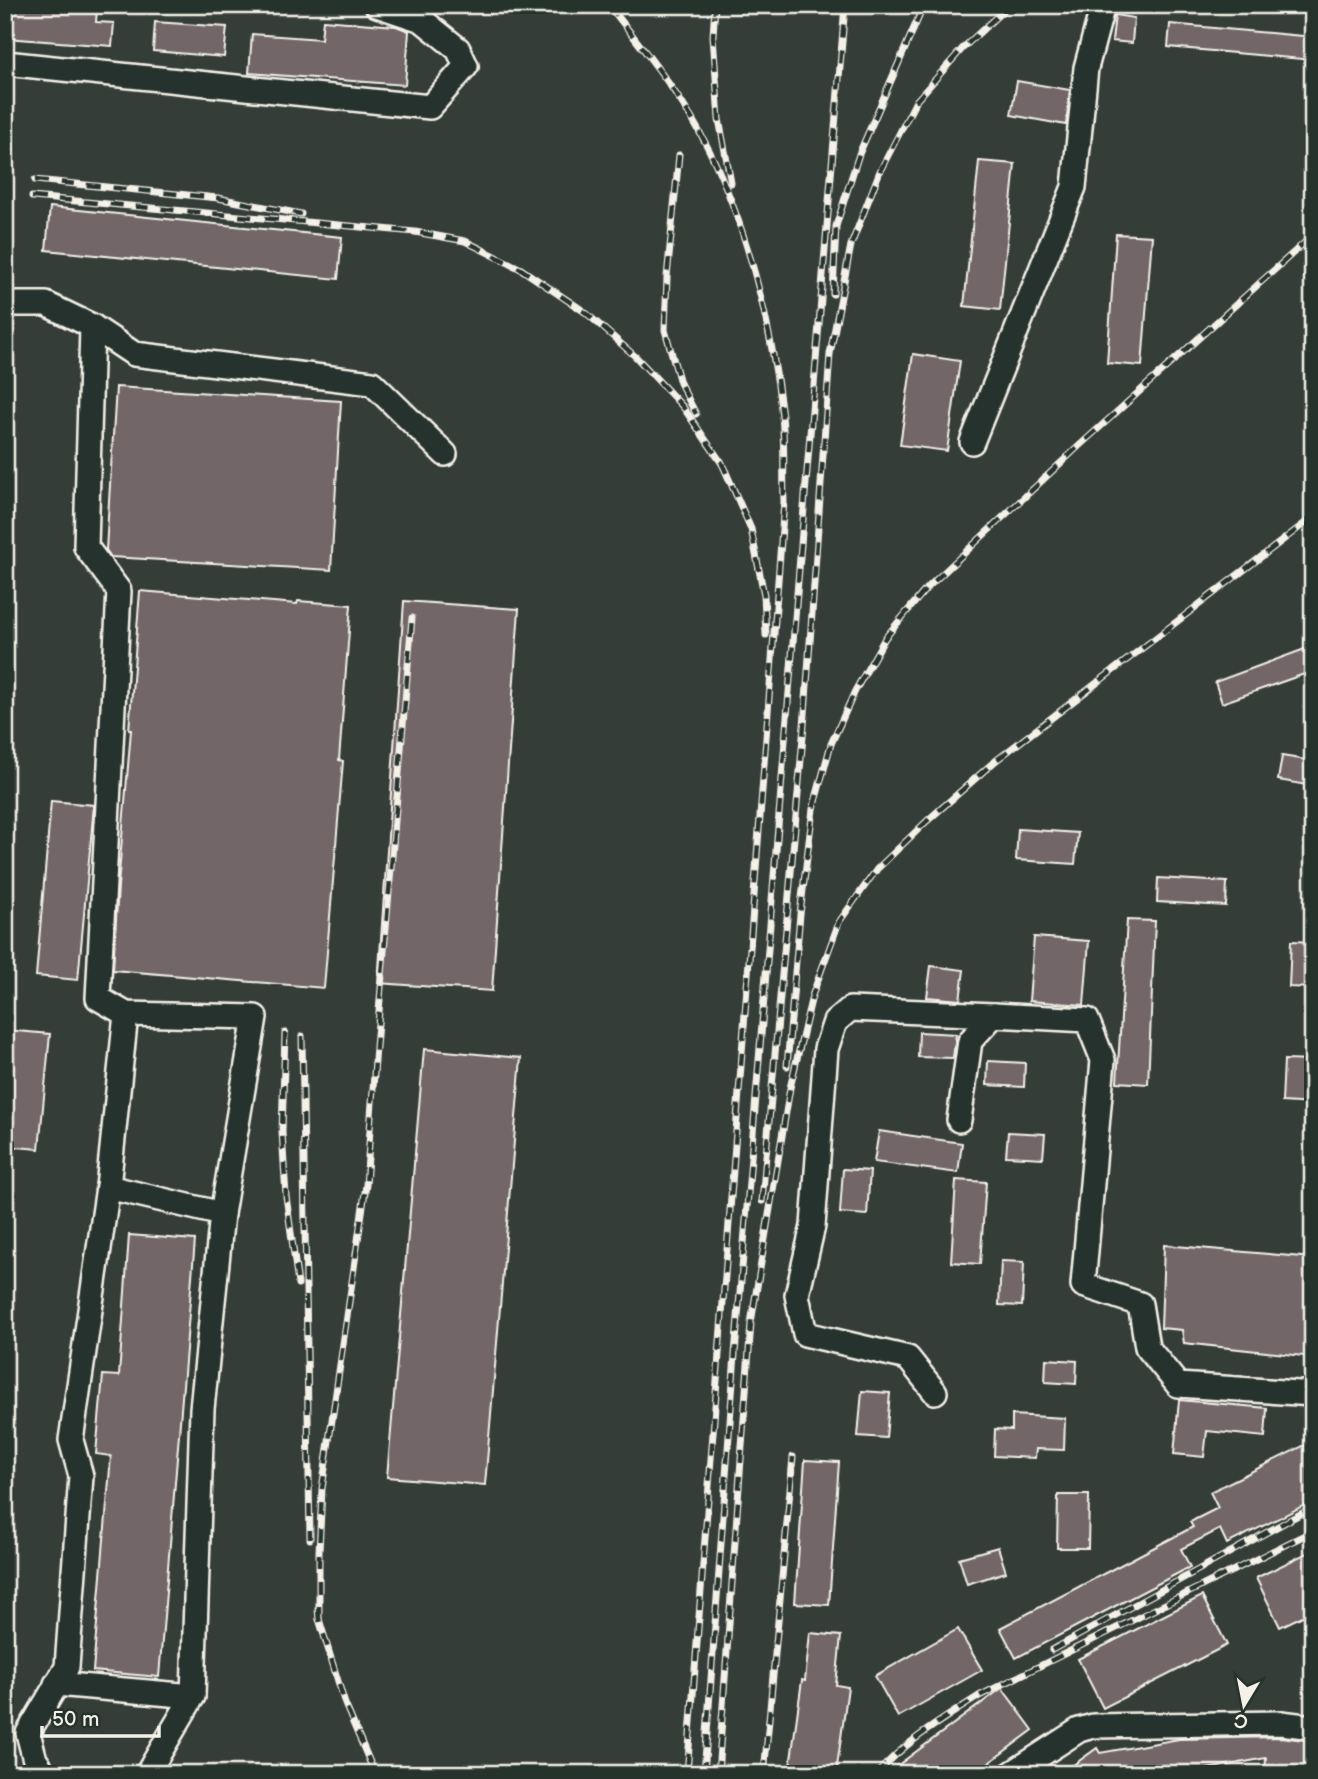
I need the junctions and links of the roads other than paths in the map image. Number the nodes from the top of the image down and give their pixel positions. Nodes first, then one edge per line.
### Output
1 (377, 5) edge
2 (1103, 5) edge
3 (5, 63) edge
4 (5, 304) edge
5 (92, 326) junction
6 (972, 442) dead end
7 (444, 454) dead end
8 (126, 1014) junction
9 (994, 1015) junction
10 (959, 1120) dead end
11 (107, 1187) junction
12 (222, 1214) junction
13 (934, 1392) dead end
14 (1313, 1394) edge
15 (57, 1684) junction
16 (192, 1696) junction
17 (1313, 1727) edge
18 (45, 1774) edge
19 (147, 1774) edge
20 (1011, 1774) edge

1 - 3 street
2 - 6 street
4 - 5 street
5 - 7 street
5 - 8 street
8 - 11 street
8 - 12 street
9 - 10 street
9 - 13 street
9 - 14 street
11 - 12 street
11 - 15 street
12 - 16 street
15 - 16 street
15 - 18 street
16 - 19 street
17 - 20 street

